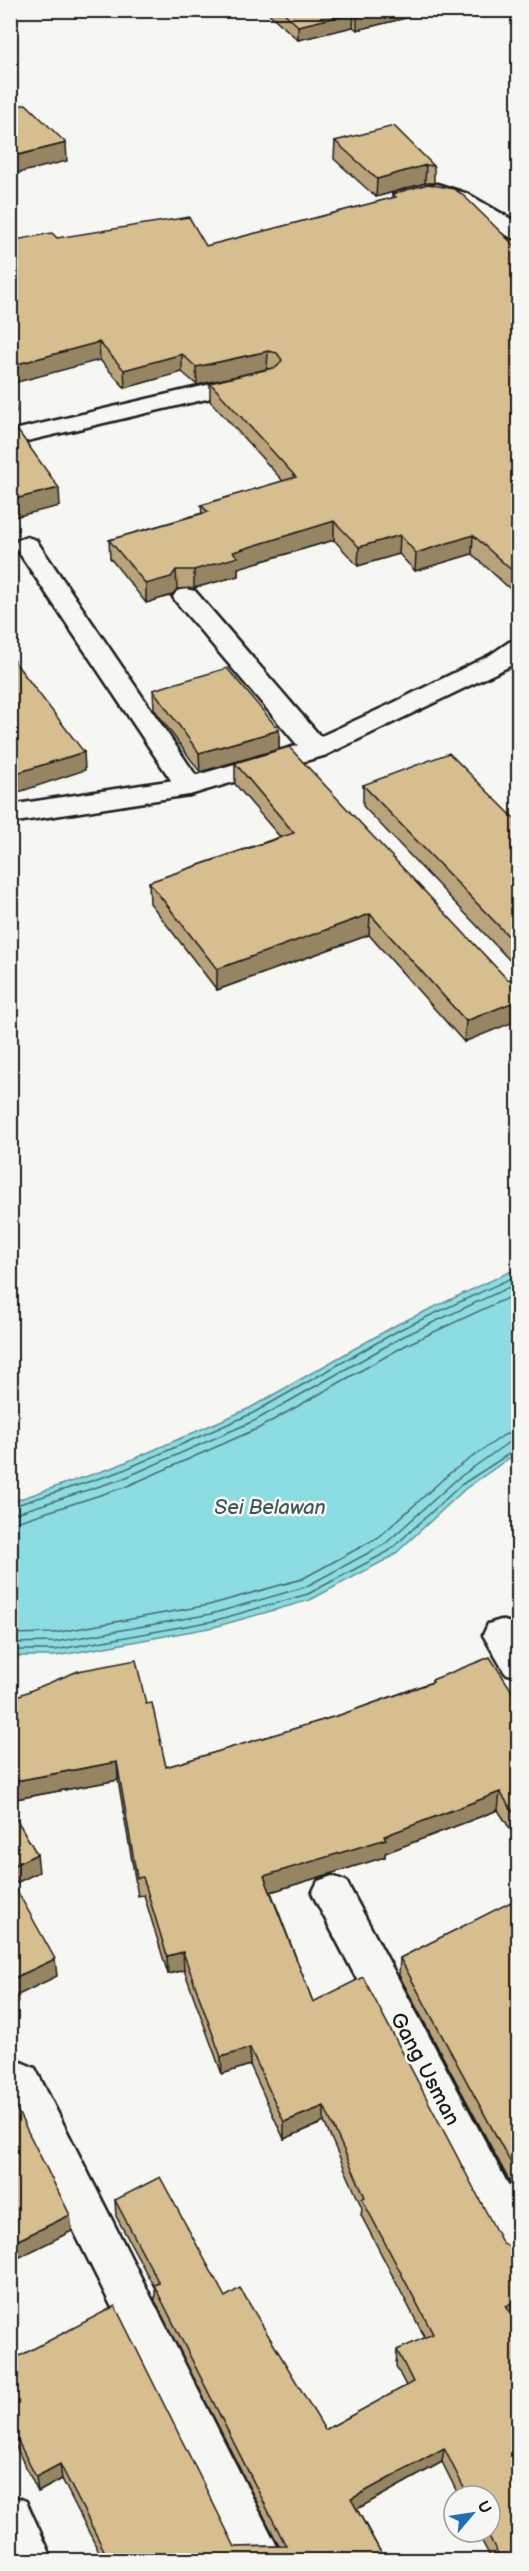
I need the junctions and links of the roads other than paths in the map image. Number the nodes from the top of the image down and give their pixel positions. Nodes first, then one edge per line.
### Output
1 (415, 195) edge
2 (519, 232) edge
3 (268, 378) edge
4 (10, 438) edge
5 (27, 545) dead end
6 (186, 597) dead end
7 (519, 648) edge
8 (306, 752) junction
9 (319, 780) edge
10 (189, 786) junction
11 (10, 814) edge
12 (332, 1893) dead end
13 (21, 2081) dead end
14 (519, 2245) edge
15 (10, 2517) edge
16 (30, 2560) edge
17 (261, 2560) edge

1 - 2 street
3 - 4 street
5 - 10 street
6 - 8 street
7 - 8 street
8 - 9 street
8 - 10 street
10 - 11 street
12 - 14 street, Gang Usman
13 - 17 street
15 - 16 street

